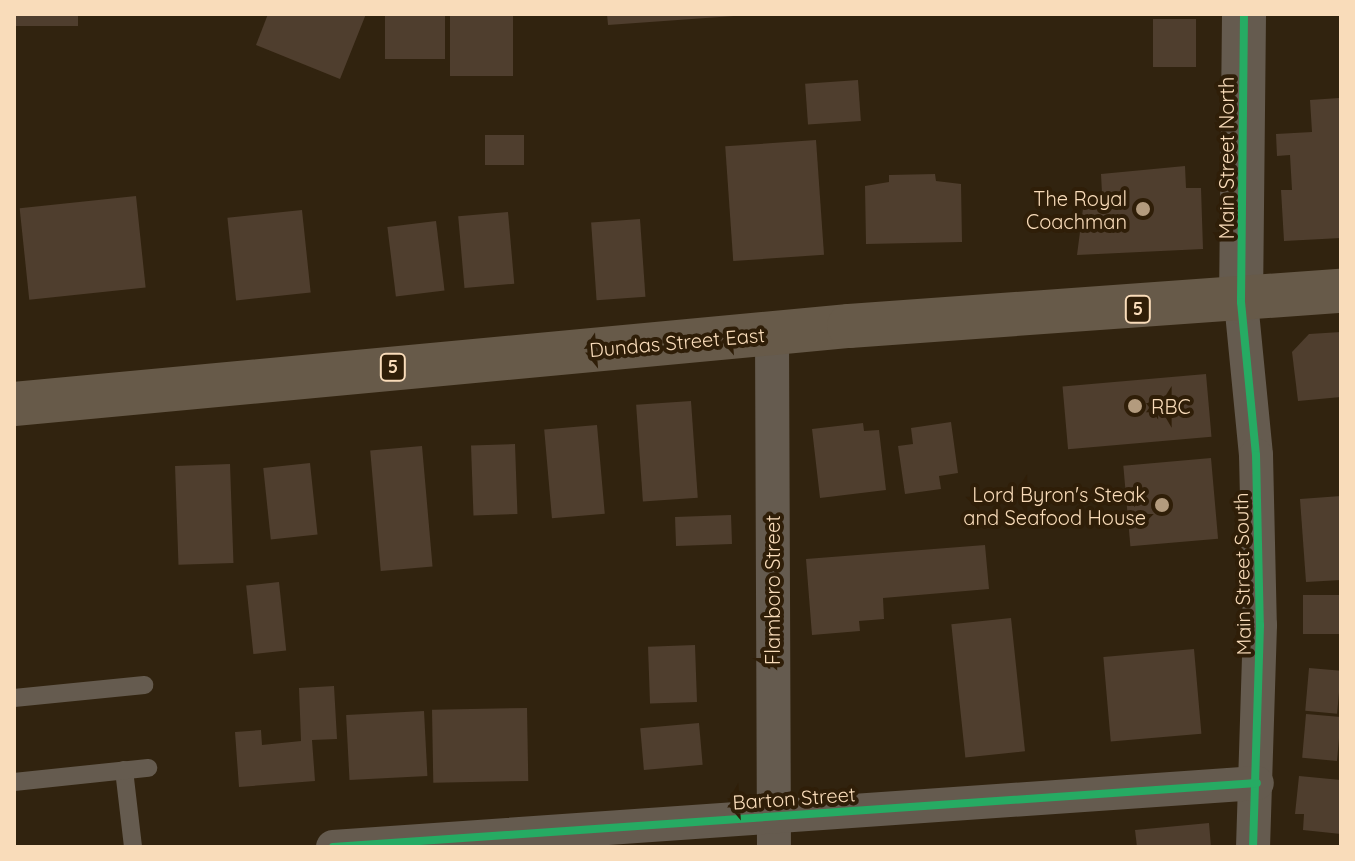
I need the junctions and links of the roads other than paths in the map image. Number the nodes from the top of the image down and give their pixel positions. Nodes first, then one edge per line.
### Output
1 (1244, 14) edge
2 (1341, 291) edge
3 (1241, 302) junction
4 (772, 333) junction
5 (14, 404) edge
6 (144, 685) dead end
7 (14, 698) edge
8 (148, 768) dead end
9 (124, 770) junction
10 (14, 782) edge
11 (1257, 783) junction
12 (774, 832) edge
13 (133, 847) edge
14 (333, 847) edge
15 (1253, 847) edge

1 - 3 street, Main Street North
2 - 3 main road, Dundas Street East / 5
3 - 4 main road, Dundas Street East / 5
3 - 11 street, Main Street South
4 - 5 main road, Dundas Street East / 5
4 - 12 street, Flamboro Street
6 - 7 lane
8 - 9 lane
9 - 10 lane
9 - 13 lane
11 - 12 street, Barton Street
11 - 15 street, Main Street South
12 - 14 street, Barton Street

